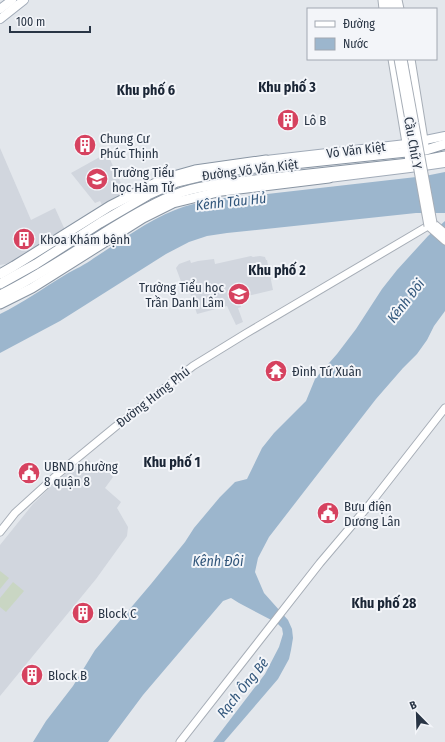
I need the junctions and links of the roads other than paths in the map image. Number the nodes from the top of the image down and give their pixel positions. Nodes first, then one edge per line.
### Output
1 (12, 0) edge
2 (24, 0) edge
3 (0, 9) edge
4 (0, 19) edge
5 (392, 60) edge
6 (398, 60) edge
7 (404, 60) edge
8 (411, 60) edge
9 (418, 105) junction
10 (400, 109) junction
11 (445, 136) edge
12 (445, 144) edge
13 (425, 145) junction
14 (407, 148) junction
15 (445, 156) edge
16 (266, 160) joint
17 (428, 163) junction
18 (445, 163) edge
19 (410, 166) junction
20 (296, 175) joint
21 (329, 178) joint
22 (430, 225) junction
23 (445, 233) edge
24 (445, 241) edge
25 (0, 274) edge
26 (0, 284) edge
27 (0, 295) edge
28 (0, 304) edge
29 (445, 408) edge
30 (0, 532) edge
31 (180, 742) edge

1 - 3 main road
2 - 4 main road
5 - 10 main road
6 - 22 main road, Cầu Chữ Y, bridge
7 - 22 main road, Cầu Chữ Y, bridge
8 - 9 main road
9 - 10 main road
9 - 13 main road
10 - 14 main road
11 - 13 main road, Võ Văn Kiệt
12 - 13 highway, Võ Văn Kiệt
13 - 14 highway, Võ Văn Kiệt
13 - 17 main road
14 - 16 main road, Võ Văn Kiệt
14 - 19 main road
14 - 26 highway, Đường Võ Văn Kiệt
15 - 17 highway, Võ Văn Kiệt
16 - 25 highway, Đường Võ Văn Kiệt
17 - 18 main road, Võ Văn Kiệt
17 - 19 highway, Võ Văn Kiệt
19 - 20 highway, Võ Văn Kiệt
19 - 21 main road, Võ Văn Kiệt
20 - 27 highway, Đường Võ Văn Kiệt
21 - 28 highway, Đường Võ Văn Kiệt
22 - 23 main road
22 - 24 main road
22 - 30 main road, Đường Hưng Phú
29 - 31 main road

